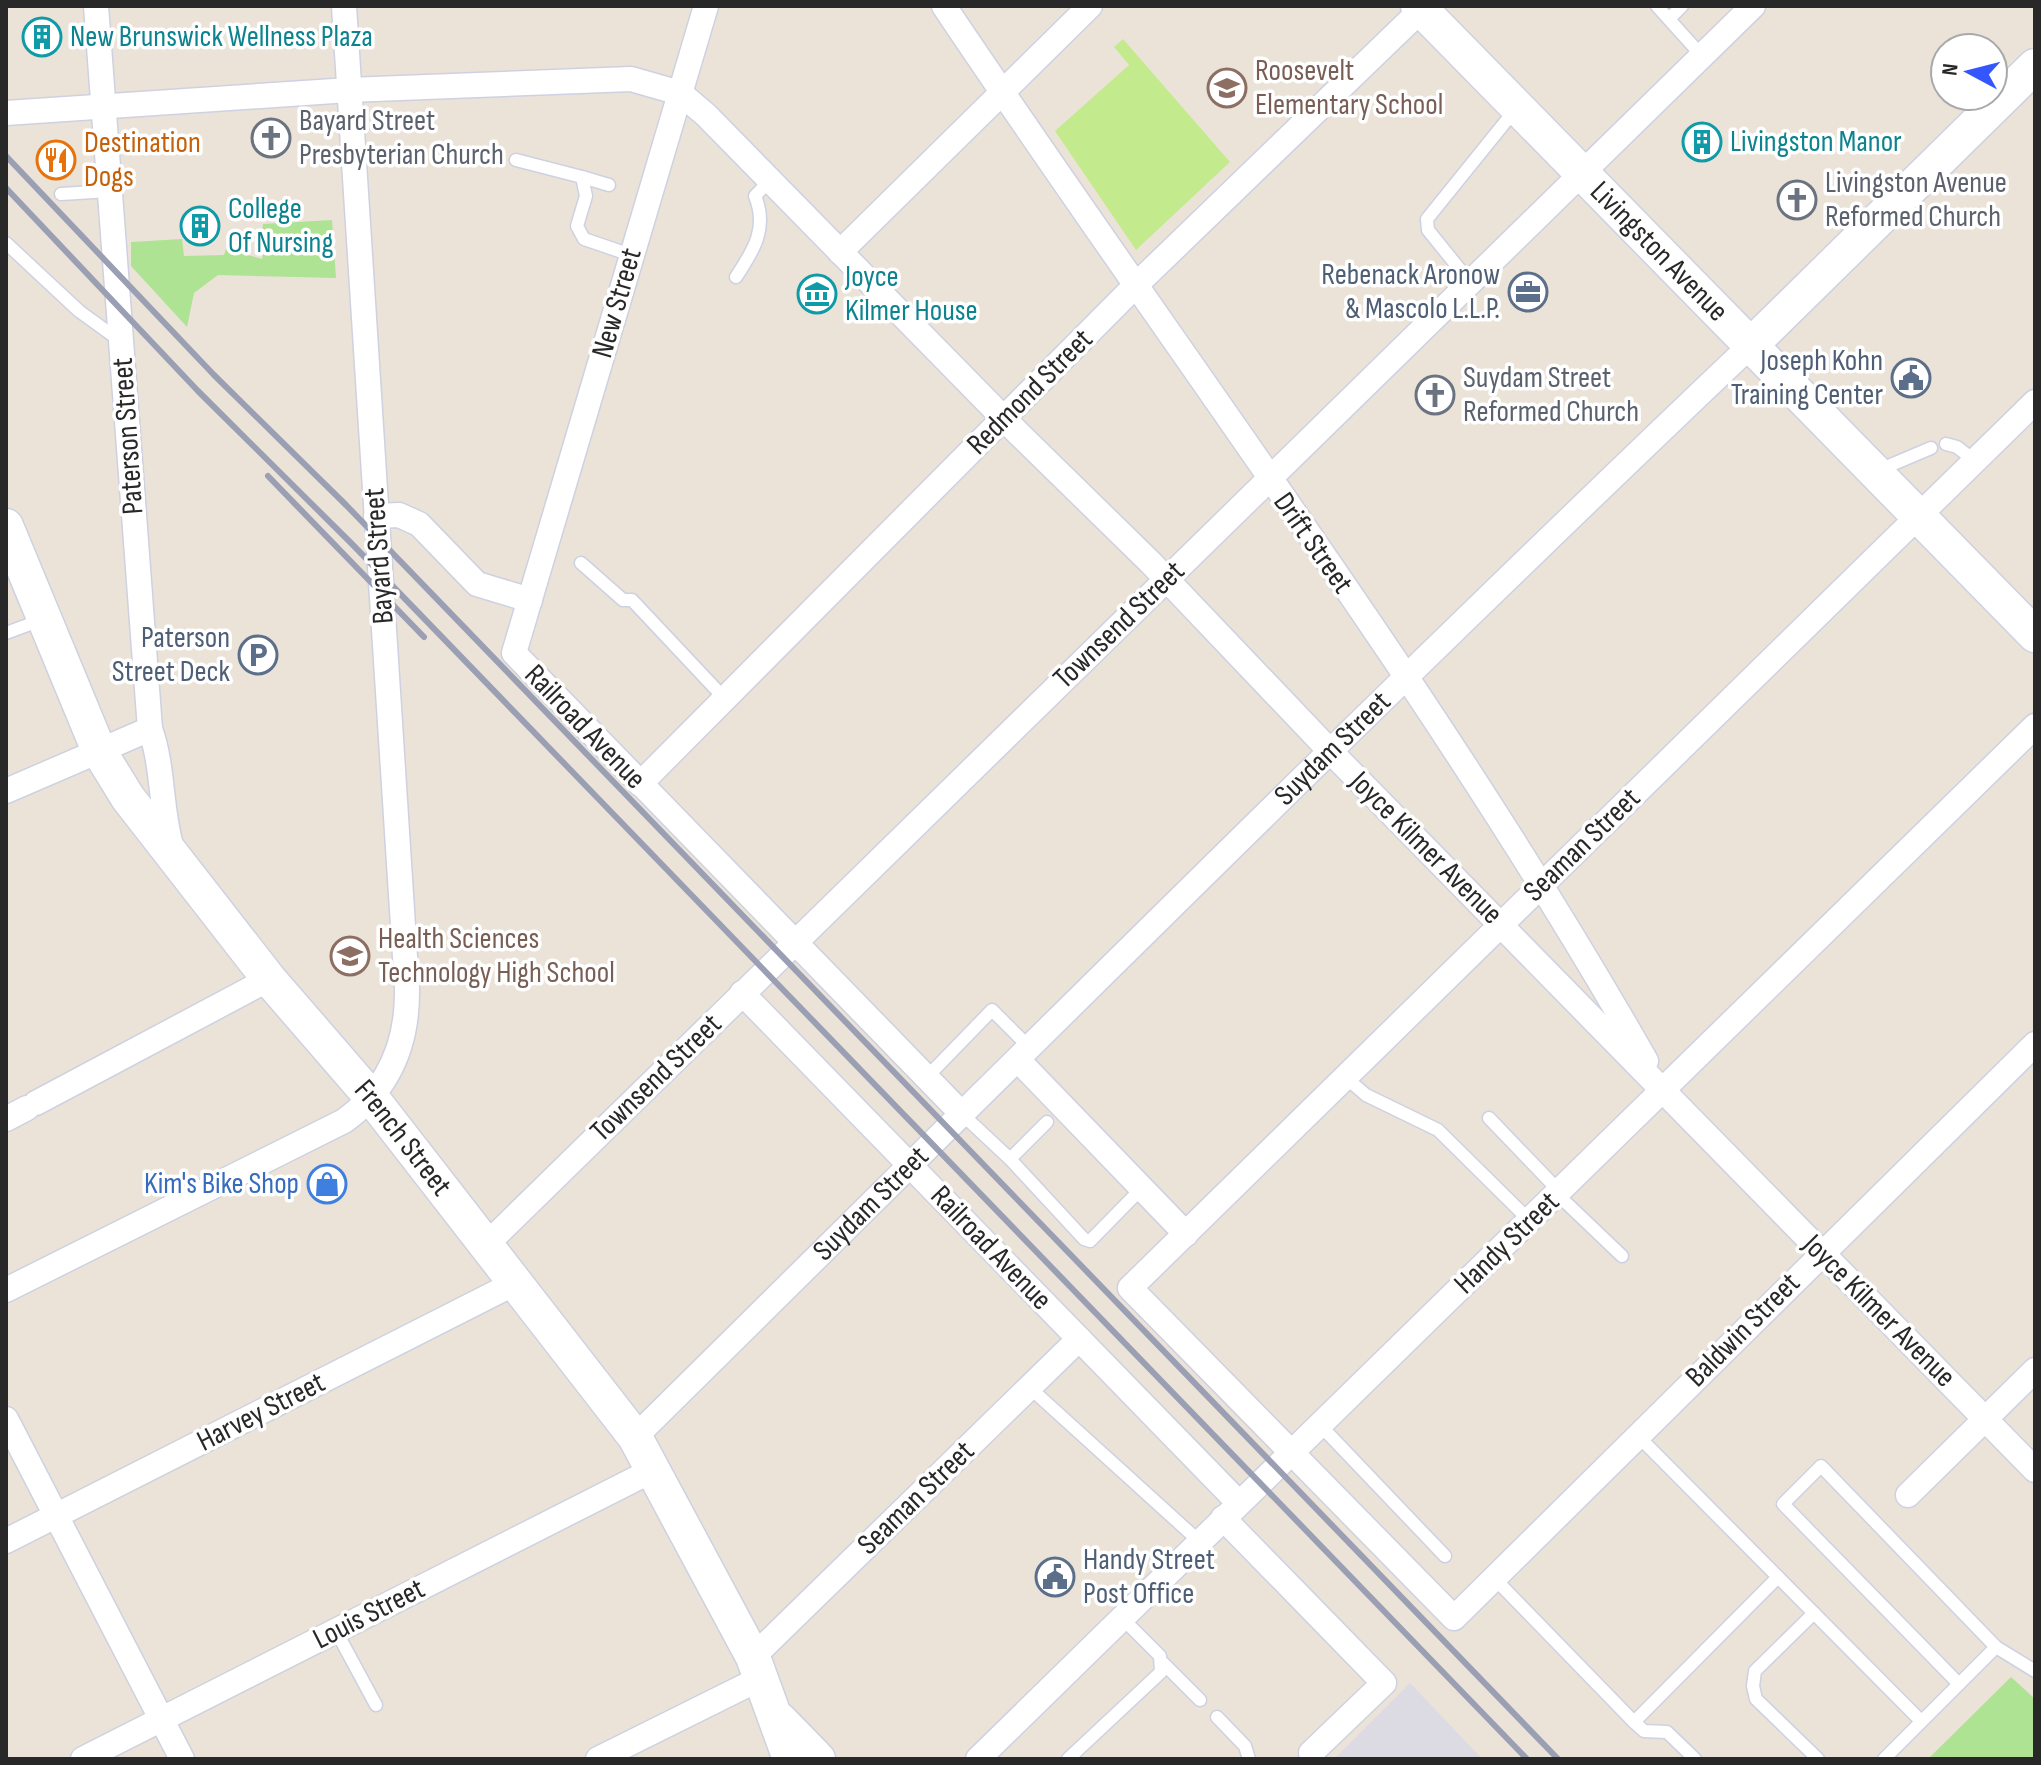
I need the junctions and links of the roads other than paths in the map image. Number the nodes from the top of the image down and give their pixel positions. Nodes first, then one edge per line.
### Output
1 (96, 6) edge
2 (344, 6) edge
3 (706, 6) edge
4 (944, 6) edge
5 (1090, 6) edge
6 (1657, 6) edge
7 (1682, 6) edge
8 (1753, 6) edge
9 (1422, 7) edge
10 (1669, 19) junction
11 (1702, 56) junction
12 (2035, 66) edge
13 (349, 90) junction
14 (1002, 92) junction
15 (680, 93) junction
16 (104, 106) junction
17 (1517, 107) junction
18 (6, 113) edge
19 (516, 160) dead end
20 (1581, 173) junction
21 (582, 177) junction
22 (770, 180) junction
23 (609, 185) dead end
24 (110, 191) junction
25 (61, 194) dead end
26 (6, 243) edge
27 (840, 252) junction
28 (631, 255) junction
29 (736, 277) dead end
30 (1470, 282) junction
31 (1137, 284) junction
32 (121, 342) junction
33 (1750, 346) junction
34 (2035, 402) edge
35 (1003, 418) junction
36 (1946, 444) dead end
37 (1931, 448) dead end
38 (1975, 461) junction
39 (1874, 471) junction
40 (1269, 481) junction
41 (376, 516) junction
42 (1918, 516) junction
43 (6, 526) edge
44 (581, 563) dead end
45 (1166, 579) junction
46 (530, 600) junction
47 (44, 619) junction
48 (6, 633) edge
49 (2035, 635) edge
50 (1405, 676) junction
51 (726, 700) junction
52 (2035, 726) edge
53 (150, 729) junction
54 (99, 751) junction
55 (1331, 752) junction
56 (640, 784) junction
57 (6, 791) edge
58 (177, 863) junction
59 (1541, 886) junction
60 (1501, 924) junction
61 (793, 942) junction
62 (269, 979) junction
63 (742, 993) junction
64 (2035, 1044) edge
65 (1025, 1055) junction
66 (1345, 1077) junction
67 (926, 1078) junction
68 (1663, 1091) junction
69 (371, 1097) junction
70 (23, 1110) edge
71 (963, 1115) junction
72 (1489, 1118) dead end
73 (1047, 1122) dead end
74 (1010, 1159) junction
75 (910, 1165) junction
76 (1142, 1188) junction
77 (1558, 1193) junction
78 (1530, 1221) junction
79 (1186, 1234) junction
80 (486, 1245) junction
81 (1821, 1252) junction
82 (1622, 1256) dead end
83 (515, 1283) junction
84 (6, 1290) edge
85 (1079, 1339) junction
86 (2035, 1370) edge
87 (1029, 1387) junction
88 (6, 1419) edge
89 (1986, 1419) junction
90 (1320, 1425) junction
91 (1637, 1435) junction
92 (635, 1437) junction
93 (1290, 1455) junction
94 (655, 1469) junction
95 (2035, 1470) edge
96 (1908, 1495) dead end
97 (1231, 1511) junction
98 (55, 1517) junction
99 (6, 1541) edge
100 (1200, 1542) junction
101 (1445, 1556) dead end
102 (1778, 1577) junction
103 (1494, 1578) junction
104 (1814, 1613) junction
105 (1122, 1618) junction
106 (336, 1631) junction
107 (1996, 1647) junction
108 (1163, 1663) junction
109 (757, 1668) junction
110 (2035, 1671) edge
111 (1959, 1684) junction
112 (1200, 1700) dead end
113 (376, 1705) dead end
114 (775, 1714) junction
115 (1217, 1717) dead end
116 (162, 1718) junction
117 (1921, 1721) junction
118 (1634, 1722) junction
119 (1311, 1757) edge
120 (83, 1759) edge
121 (182, 1759) edge
122 (598, 1759) edge
123 (790, 1759) edge
124 (818, 1759) edge
125 (978, 1759) edge
126 (1068, 1759) edge
127 (1249, 1759) edge
128 (1695, 1759) edge
129 (1818, 1759) edge
130 (1884, 1759) edge

1 - 16 street, Paterson Street
2 - 13 street, Bayard Street
3 - 15 street, New Street
4 - 14 street, Drift Street
5 - 14 street
6 - 10 lane
7 - 10 lane
8 - 11 street, Townsend Street
9 - 17 main road, Livingston Avenue
9 - 31 street, Redmond Street
10 - 11 lane
11 - 20 street, Townsend Street
12 - 33 main road, Suydam Street
13 - 15 street
13 - 16 street
13 - 41 street, Bayard Street
14 - 27 street
14 - 31 street, Drift Street
15 - 22 street, Joyce Kilmer Avenue
15 - 28 street, New Street
16 - 18 street
16 - 24 street, Paterson Street
17 - 20 main road, Livingston Avenue
17 - 30 lane
19 - 21 lane
20 - 30 street, Townsend Street
20 - 33 main road, Livingston Avenue
21 - 23 lane
21 - 28 lane
22 - 27 street, Joyce Kilmer Avenue
22 - 29 lane
24 - 25 lane
24 - 32 street, Paterson Street
26 - 32 lane
27 - 35 street, Joyce Kilmer Avenue
28 - 46 street, New Street
30 - 40 street, Townsend Street
31 - 35 street, Redmond Street
31 - 40 street, Drift Street
32 - 53 street, Paterson Street
33 - 39 main road, Livingston Avenue
33 - 50 street, Suydam Street
34 - 38 street, Seaman Street
35 - 45 street, Joyce Kilmer Avenue
35 - 51 street, Redmond Street
36 - 38 lane
37 - 39 lane
38 - 42 street, Seaman Street
39 - 42 main road, Livingston Avenue
40 - 45 street, Townsend Street
40 - 50 street, Drift Street
41 - 46 street
41 - 69 street, Bayard Street
42 - 49 main road, Livingston Avenue
42 - 59 street, Seaman Street
43 - 47 main road, French Street
44 - 51 lane
45 - 55 street, Joyce Kilmer Avenue
45 - 61 street, Townsend Street
46 - 56 street, Railroad Avenue
47 - 48 lane
47 - 54 main road, French Street
50 - 55 street, Suydam Street
50 - 59 street, Drift Street
51 - 56 street, Redmond Street
52 - 68 street, Handy Street
53 - 54 street
53 - 58 street, Paterson Street
54 - 57 street
54 - 58 main road, French Street
55 - 60 street, Joyce Kilmer Avenue
55 - 65 street, Suydam Street
56 - 61 street, Railroad Avenue
58 - 62 main road, French Street
59 - 60 street, Seaman Street
59 - 68 street, Drift Street
60 - 66 street, Seaman Street
60 - 68 street, Joyce Kilmer Avenue
61 - 63 street, Townsend Street
61 - 67 street, Railroad Avenue
62 - 69 main road, French Street
62 - 70 street
63 - 75 street, Railroad Avenue
63 - 80 street, Townsend Street
64 - 81 street, Baldwin Street
65 - 67 lane
65 - 71 street, Suydam Street
65 - 76 street
66 - 78 lane
66 - 79 street, Seaman Street
67 - 71 street, Railroad Avenue
68 - 77 street, Handy Street
68 - 81 street, Joyce Kilmer Avenue
69 - 80 main road, French Street
69 - 84 street, Bayard Street
71 - 74 lane
71 - 75 street, Suydam Street
72 - 77 lane
73 - 74 lane
74 - 76 lane
75 - 85 street, Railroad Avenue
75 - 92 street, Suydam Street
76 - 79 street
77 - 78 street, Handy Street
77 - 82 lane
78 - 90 street, Handy Street
79 - 93 street, Seaman Street
80 - 83 main road, French Street
81 - 89 street, Joyce Kilmer Avenue
81 - 91 street, Baldwin Street
83 - 92 main road, French Street
83 - 98 street, Harvey Street
85 - 87 street, Seaman Street
85 - 97 street, Railroad Avenue
86 - 89 street
87 - 100 lane
87 - 109 street, Seaman Street
88 - 98 street
89 - 95 street, Joyce Kilmer Avenue
89 - 96 street
90 - 93 street, Handy Street
90 - 101 lane
91 - 102 lane
91 - 103 street, Baldwin Street
92 - 94 main road, French Street
93 - 97 street, Handy Street
93 - 103 street, Baldwin Street
94 - 106 street, Louis Street
94 - 109 main road, French Street
97 - 100 street, Handy Street
97 - 119 street, Railroad Avenue
98 - 99 street, Harvey Street
98 - 116 street
100 - 105 street, Handy Street
102 - 104 lane
102 - 118 lane
103 - 118 lane
104 - 117 lane
104 - 129 lane
105 - 108 lane
105 - 125 street, Handy Street
106 - 113 lane
106 - 116 street, Louis Street
107 - 110 lane
107 - 111 lane
107 - 111 lane
108 - 112 lane
108 - 126 lane
109 - 114 main road, French Street
109 - 122 street, Seaman Street
111 - 117 lane
114 - 123 main road, French Street
114 - 124 main road
115 - 127 lane
116 - 120 street, Louis Street
116 - 121 street
117 - 130 lane
118 - 128 lane

